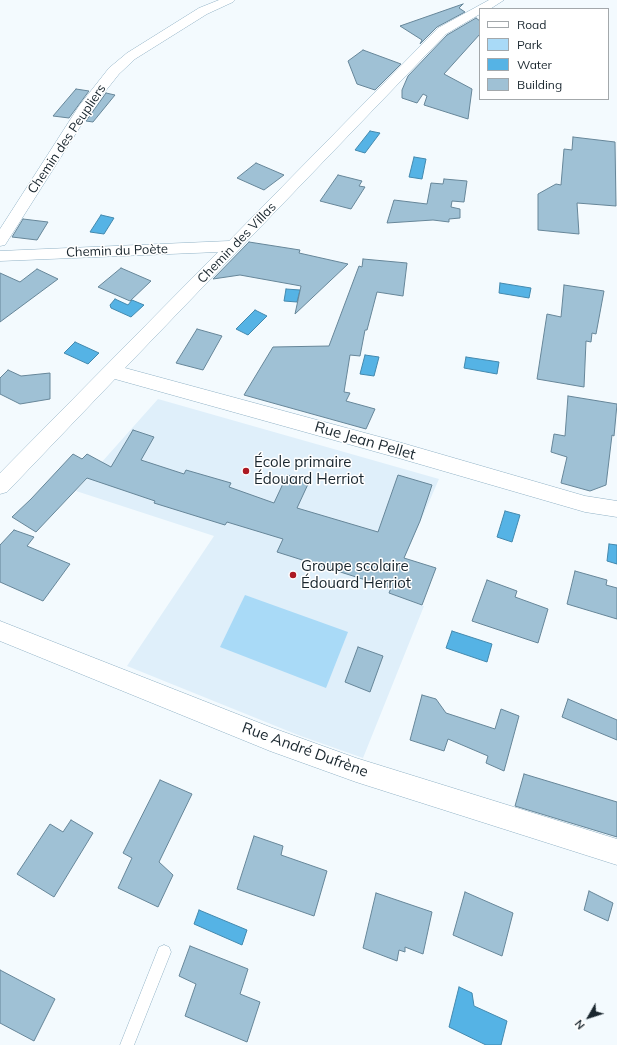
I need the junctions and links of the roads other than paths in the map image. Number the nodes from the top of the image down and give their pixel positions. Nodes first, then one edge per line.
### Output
1 (229, 0) edge
2 (498, 0) edge
3 (482, 8) edge
4 (479, 10) edge
5 (0, 241) edge
6 (234, 246) junction
7 (2, 258) edge
8 (112, 372) junction
9 (0, 486) edge
10 (617, 509) edge
11 (0, 631) edge
12 (617, 852) edge
13 (164, 952) dead end
14 (127, 1045) edge

1 - 5 street, Chemin des Peupliers
2 - 3 street, Chemin des Villas
4 - 6 street, Chemin des Villas
6 - 7 street, Chemin du Poète
6 - 8 street, Chemin des Villas
8 - 9 street, Chemin des Villas
8 - 10 street, Rue Jean Pellet
11 - 12 street, Rue André Dufrène
13 - 14 lane

